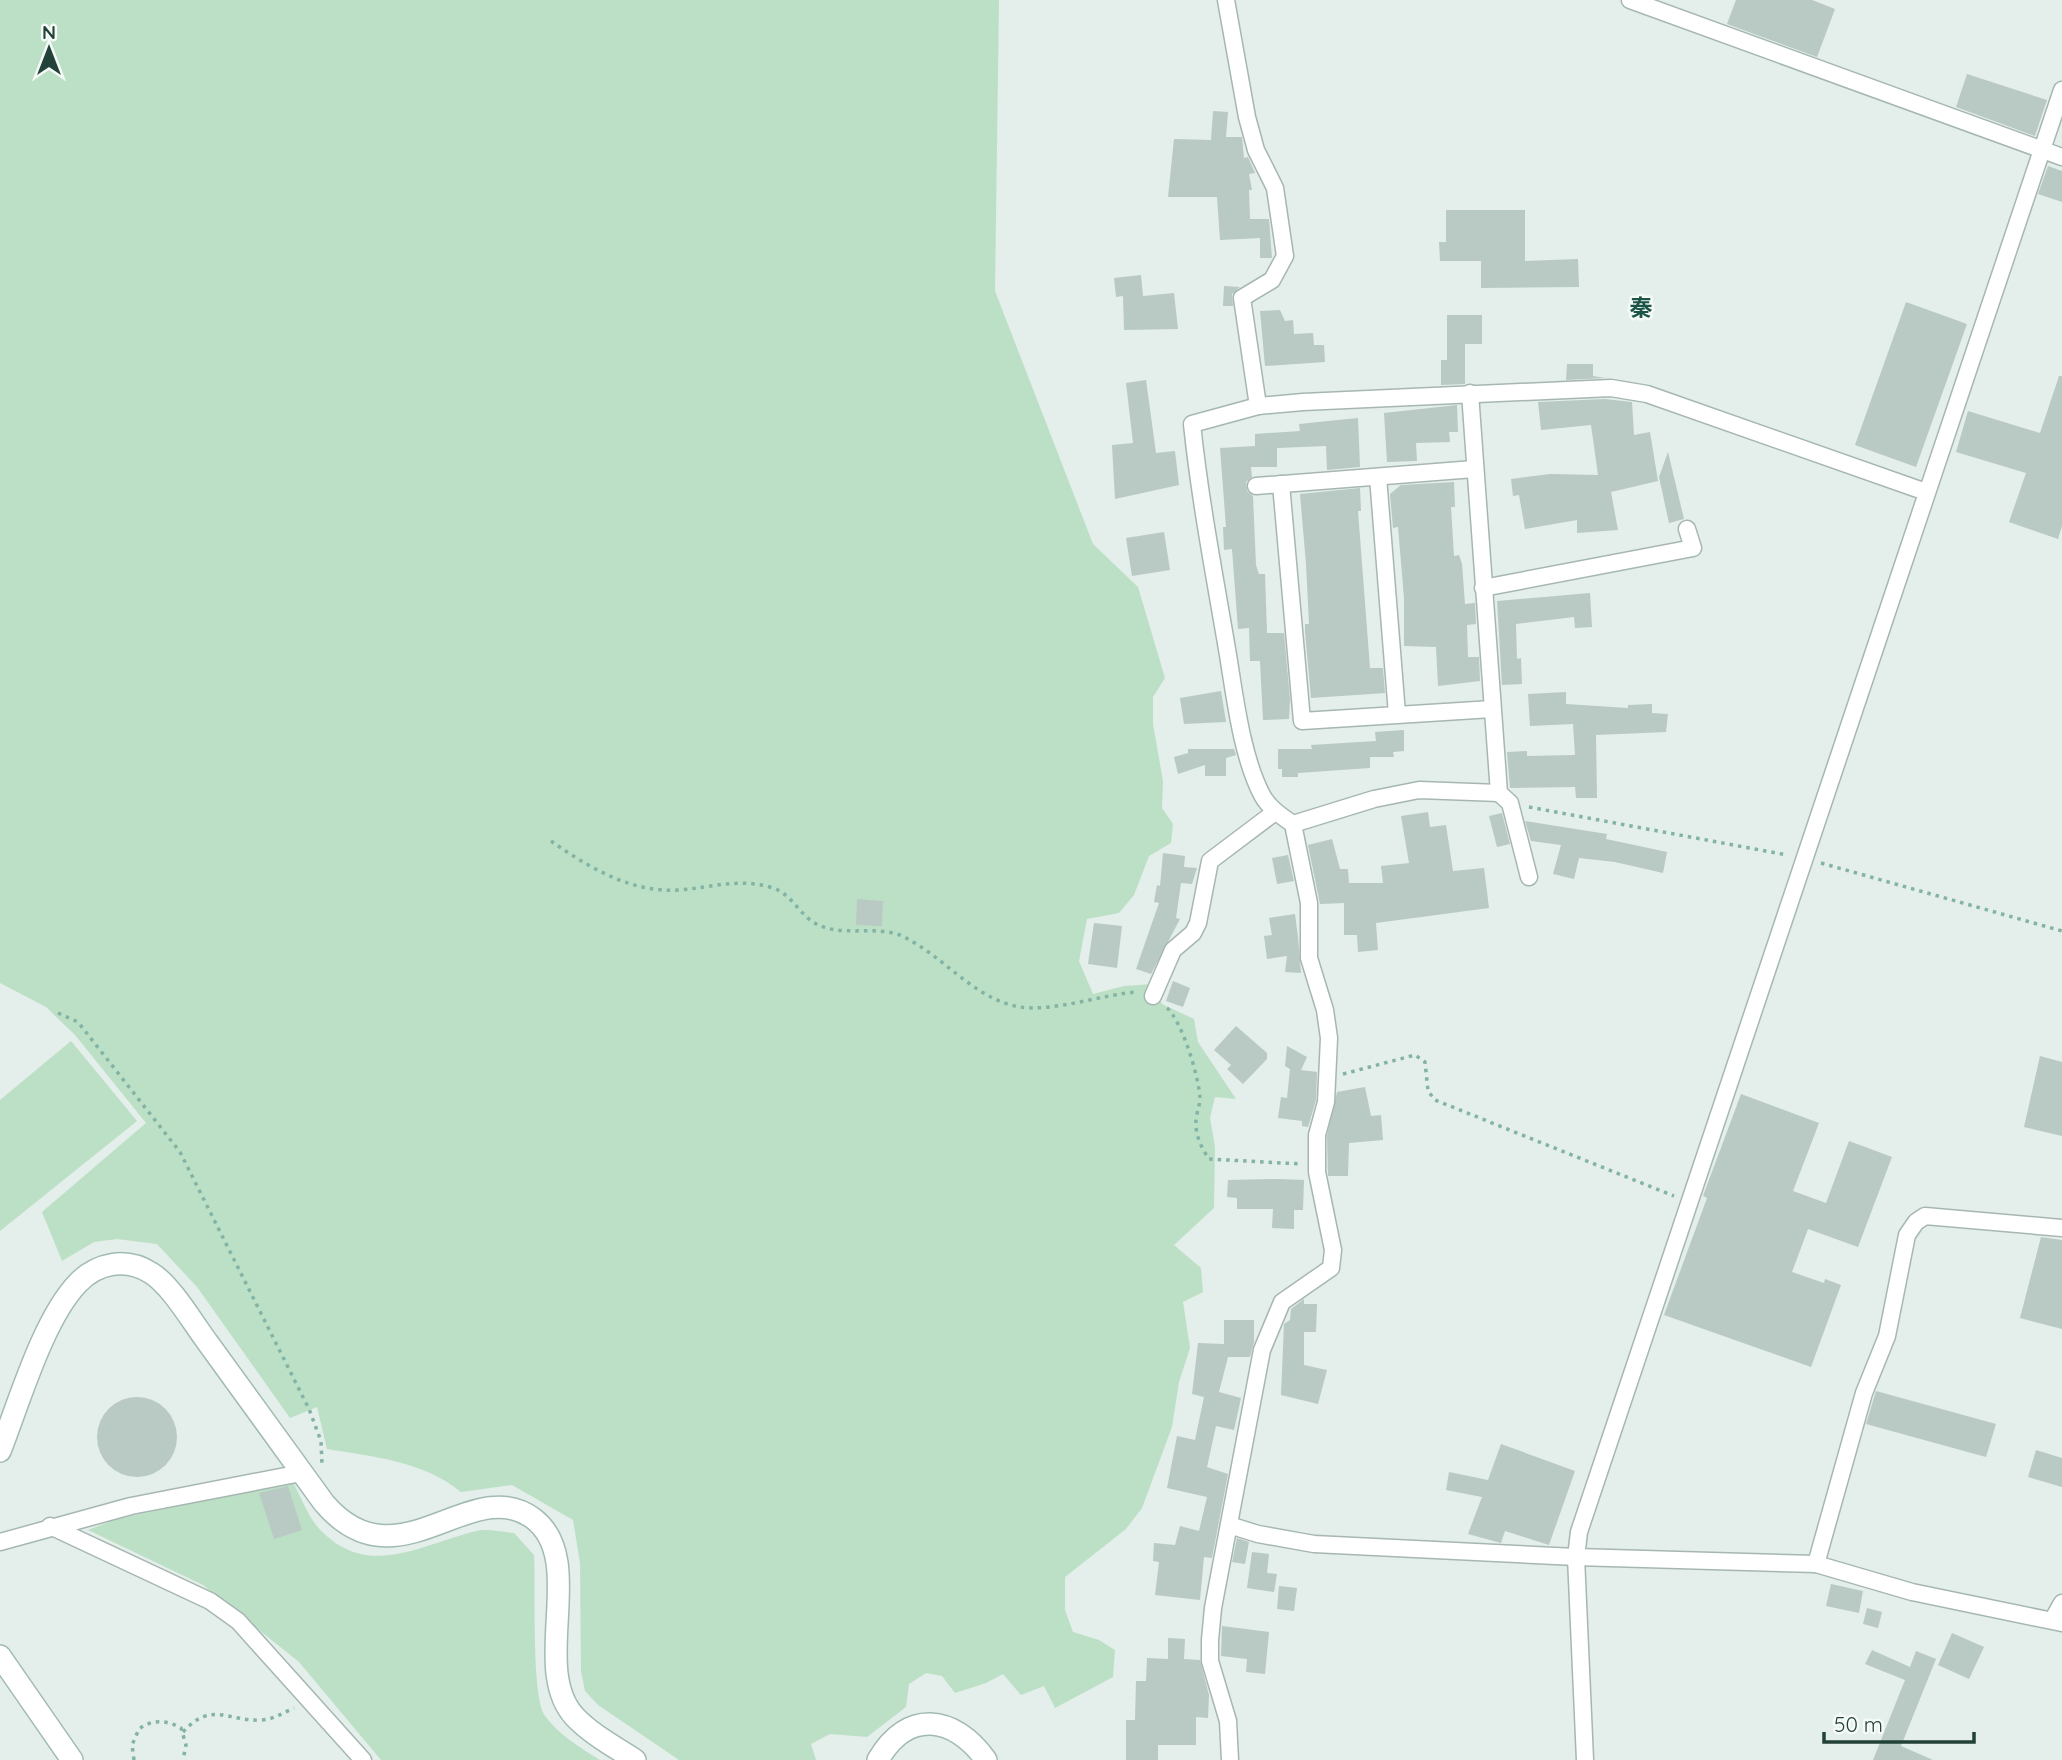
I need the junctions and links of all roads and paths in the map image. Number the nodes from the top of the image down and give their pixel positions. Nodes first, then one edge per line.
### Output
1 (1226, 0) edge
2 (1630, 0) edge
3 (2062, 90) edge
4 (2042, 149) junction
5 (2062, 157) edge
6 (1470, 393) junction
7 (1258, 406) junction
8 (1474, 468) junction
9 (1378, 477) junction
10 (1281, 484) junction
11 (1256, 486) dead end
12 (1926, 492) junction
13 (1687, 529) dead end
14 (1483, 588) junction
15 (1492, 709) junction
16 (1397, 714) junction
17 (1499, 793) junction
18 (1275, 812) junction
19 (1293, 824) junction
20 (551, 841) dead end
21 (1529, 877) dead end
22 (1153, 996) junction
23 (58, 1013) dead end
24 (1328, 1079) junction
25 (1317, 1164) junction
26 (1691, 1203) junction
27 (2062, 1228) edge
28 (0, 1451) edge
29 (301, 1473) junction
30 (315, 1490) junction
31 (1229, 1525) junction
32 (50, 1526) junction
33 (0, 1542) edge
34 (1576, 1557) junction
35 (1816, 1564) junction
36 (2062, 1603) edge
37 (2057, 1621) edge
38 (0, 1656) edge
39 (313, 1701) junction
40 (183, 1732) junction
41 (72, 1760) edge
42 (134, 1760) edge
43 (183, 1760) edge
44 (363, 1760) edge
45 (635, 1760) edge
46 (877, 1760) edge
47 (986, 1760) edge
48 (1230, 1760) edge
49 (1585, 1760) edge

1 - 7 street
2 - 4 street
3 - 4 street
4 - 5 street
4 - 12 street
6 - 7 street
6 - 8 street
6 - 12 street
7 - 18 street
8 - 9 street
8 - 14 street
9 - 10 street
9 - 16 street
10 - 11 street
10 - 16 street
12 - 26 street
13 - 14 street
14 - 15 street
15 - 16 street
15 - 17 street
17 - 19 street
17 - 21 street
18 - 19 street
18 - 22 street
19 - 24 street
20 - 22 path
22 - 25 path
23 - 30 path
24 - 25 street
24 - 26 path
25 - 31 street
26 - 34 street
27 - 35 street
28 - 29 street
29 - 30 street
29 - 32 street
30 - 45 street
31 - 34 street
31 - 48 street
32 - 33 street
32 - 39 street
34 - 35 street
34 - 49 street
35 - 37 street
36 - 37 street
38 - 41 street
39 - 40 path
39 - 44 street
40 - 42 path
40 - 43 path
46 - 47 street

